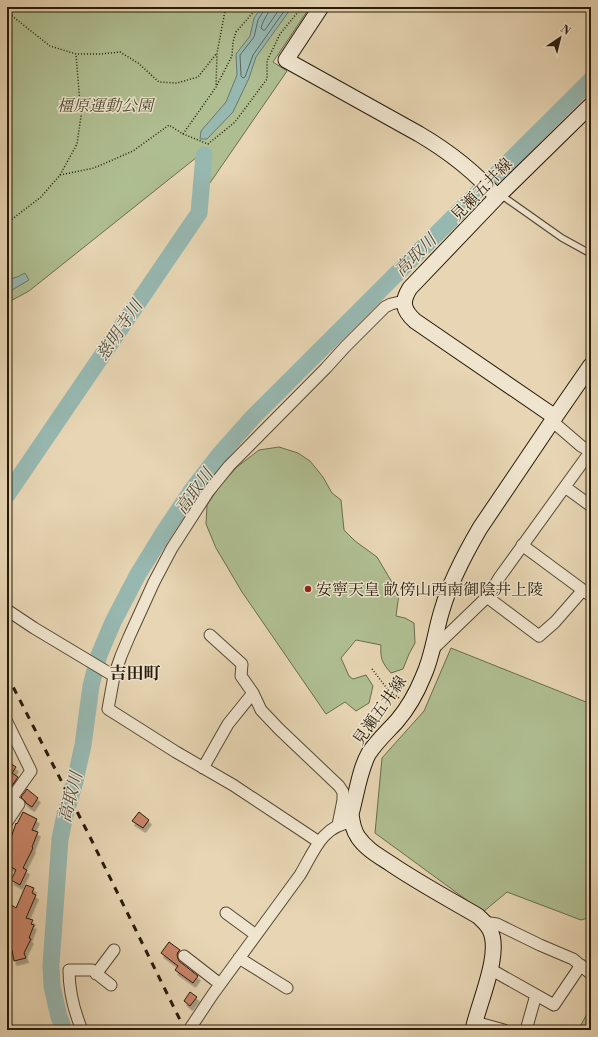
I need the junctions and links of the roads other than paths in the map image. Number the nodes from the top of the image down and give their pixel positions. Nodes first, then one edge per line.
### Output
1 (321, 7) edge
2 (591, 105) edge
3 (497, 195) junction
4 (591, 254) edge
5 (404, 302) junction
6 (591, 365) edge
7 (553, 419) junction
8 (590, 452) edge
9 (565, 487) junction
10 (591, 506) edge
11 (522, 545) junction
12 (587, 594) edge
13 (487, 597) junction
14 (7, 610) edge
15 (210, 635) dead end
16 (432, 650) junction
17 (111, 675) junction
18 (253, 693) junction
19 (7, 722) edge
20 (203, 768) junction
21 (9, 798) edge
22 (7, 822) edge
23 (345, 824) junction
24 (319, 842) junction
25 (226, 913) dead end
26 (486, 923) junction
27 (256, 935) junction
28 (114, 950) dead end
29 (184, 956) dead end
30 (239, 958) junction
31 (581, 965) junction
32 (490, 970) junction
33 (96, 974) junction
34 (591, 974) edge
35 (220, 984) junction
36 (111, 985) dead end
37 (287, 988) dead end
38 (536, 995) junction
39 (474, 1026) edge
40 (82, 1030) edge
41 (189, 1030) edge
42 (504, 1030) edge
43 (526, 1030) edge

1 - 3 main road
2 - 3 main road, 見瀬五井線
3 - 4 lane
3 - 5 main road, 見瀬五井線
5 - 7 main road
5 - 17 street
6 - 7 main road, 見瀬五井線
7 - 8 street
7 - 16 main road, 見瀬五井線
8 - 9 street
9 - 10 street
9 - 11 street
11 - 12 street
11 - 13 street
12 - 13 street
13 - 16 street
14 - 17 street
15 - 18 street
16 - 23 main road, 見瀬五井線
17 - 20 street
18 - 20 street
18 - 23 street
19 - 21 street
20 - 24 street
21 - 22 street
23 - 24 street
23 - 26 main road
24 - 27 street
25 - 27 street
26 - 31 street
26 - 32 main road
27 - 30 street
28 - 33 street
29 - 35 street
30 - 35 street
30 - 37 street
31 - 34 street
31 - 38 street
32 - 38 street
32 - 39 main road
33 - 36 street
33 - 40 street
35 - 41 street
38 - 43 street
39 - 42 street

